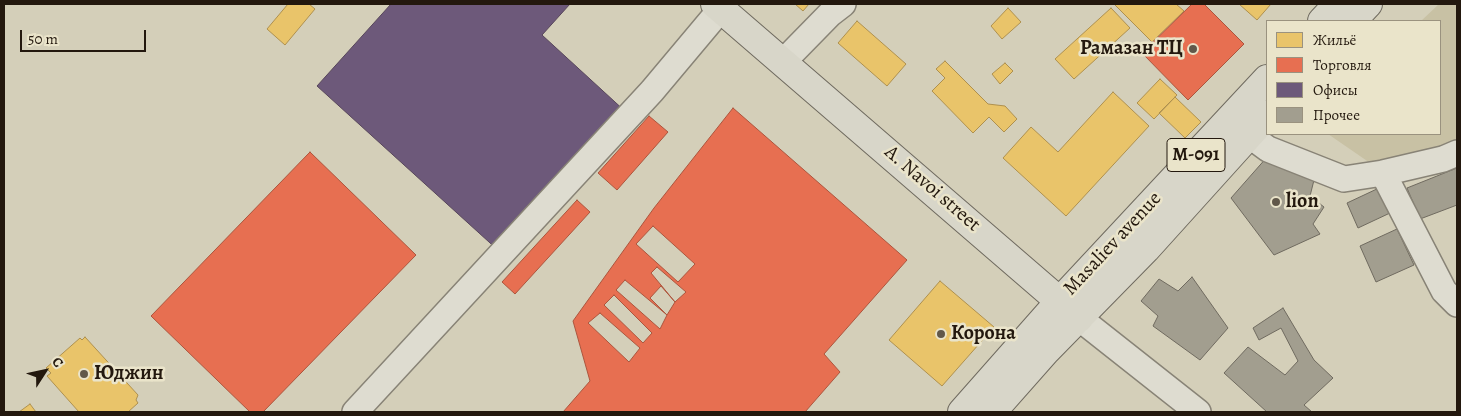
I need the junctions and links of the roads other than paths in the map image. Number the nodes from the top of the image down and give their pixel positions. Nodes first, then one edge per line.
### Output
1 (843, 4) edge
2 (1338, 4) edge
3 (1368, 4) edge
4 (720, 5) edge
5 (1323, 20) edge
6 (1353, 20) edge
7 (783, 62) junction
8 (1266, 80) edge
9 (1266, 116) edge
10 (1249, 135) junction
11 (1457, 153) edge
12 (1383, 173) junction
13 (1453, 292) edge
14 (1069, 309) junction
15 (355, 412) edge
16 (962, 412) edge
17 (992, 412) edge
18 (1198, 412) edge

1 - 7 street
2 - 5 main road
3 - 6 main road
4 - 7 main road, A. Navoi street
4 - 15 street
7 - 14 main road, A. Navoi street
8 - 14 main road, Masaliev avenue / М-091
9 - 10 main road, Masaliev avenue / М-091
10 - 12 street
10 - 14 main road, Masaliev avenue / М-091
11 - 12 street
12 - 13 street
14 - 16 main road, Masaliev avenue / М-091
14 - 17 main road, Masaliev avenue / М-091
14 - 18 street

